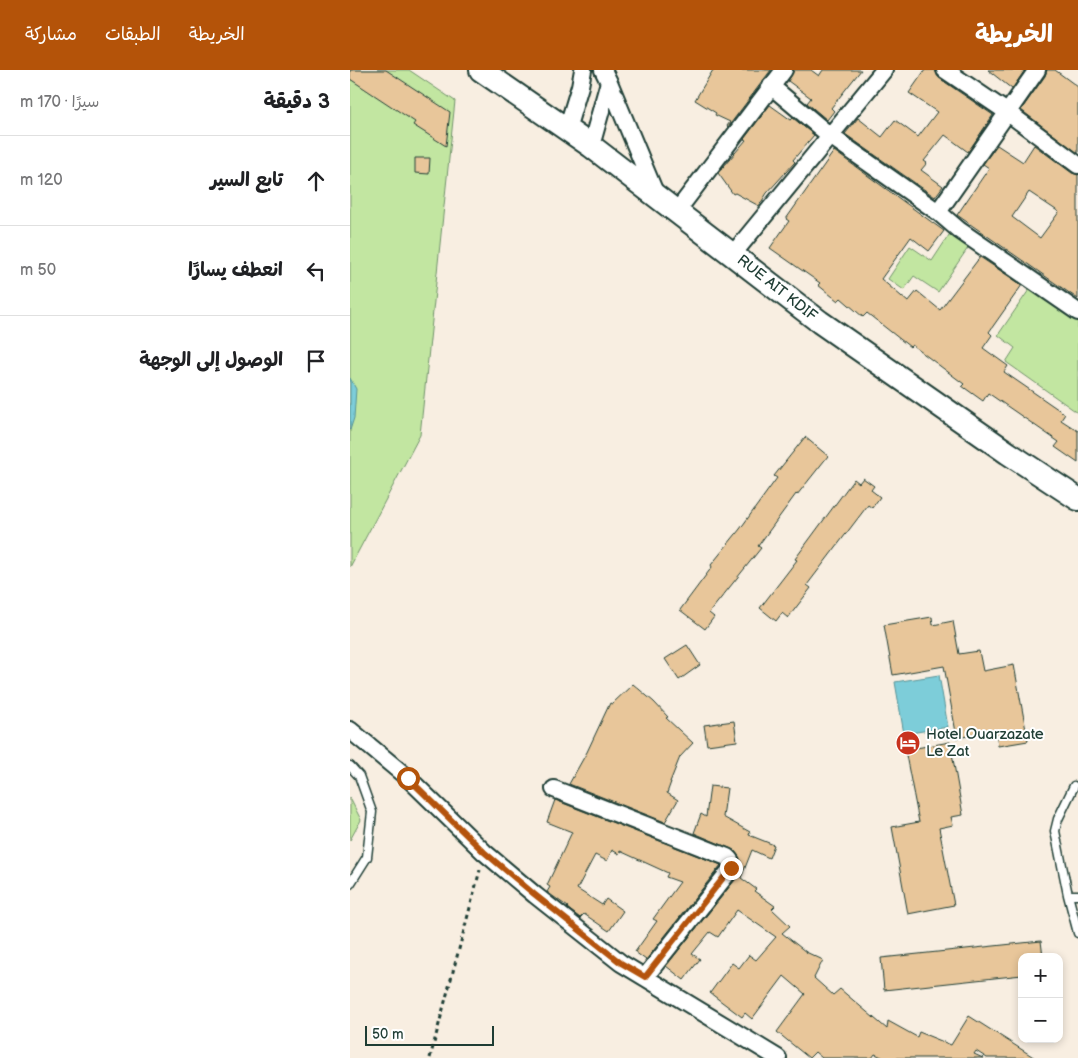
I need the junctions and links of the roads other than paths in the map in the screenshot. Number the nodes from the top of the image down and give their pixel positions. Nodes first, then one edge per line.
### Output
1 (481, 70) edge
2 (583, 70) edge
3 (784, 70) edge
4 (884, 70) edge
5 (945, 70) edge
6 (1037, 70) edge
7 (606, 76) edge
8 (771, 86) junction
9 (1006, 112) junction
10 (567, 130) junction
11 (829, 135) junction
12 (592, 146) junction
13 (1078, 165) edge
14 (656, 195) junction
15 (677, 211) junction
16 (938, 212) junction
17 (733, 254) junction
18 (1078, 312) edge
19 (1078, 499) edge
20 (350, 730) edge
21 (350, 766) edge
22 (1074, 786) dead end
23 (554, 789) dead end
24 (350, 884) edge
25 (1068, 895) junction
26 (1078, 895) edge
27 (1078, 933) edge
28 (645, 977) junction
29 (778, 1058) edge

1 - 10 street, RUE AIT KDIF
2 - 10 street
3 - 8 street
4 - 11 street
5 - 9 street
6 - 9 street
7 - 12 street
7 - 14 street
8 - 11 street
8 - 15 street
9 - 13 street
9 - 16 street
10 - 12 street, RUE AIT KDIF
11 - 16 street
11 - 17 street
12 - 14 street, RUE AIT KDIF
14 - 15 street, RUE AIT KDIF
15 - 17 street, RUE AIT KDIF
16 - 18 street
17 - 19 street, RUE AIT KDIF
20 - 28 street
21 - 24 lane
22 - 25 lane
23 - 28 street
25 - 26 lane
25 - 27 lane
28 - 29 street

